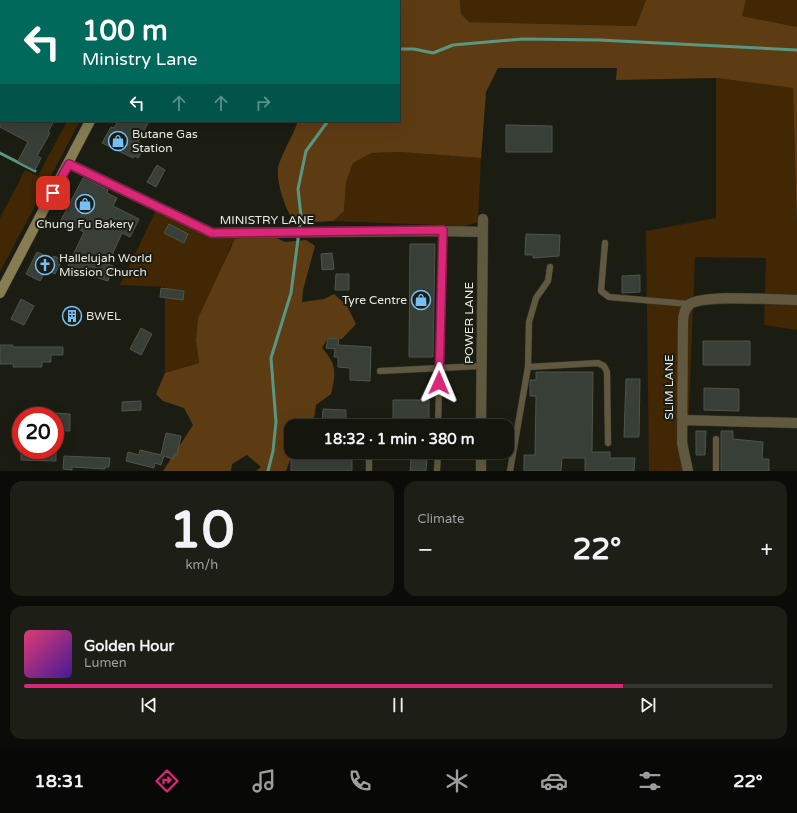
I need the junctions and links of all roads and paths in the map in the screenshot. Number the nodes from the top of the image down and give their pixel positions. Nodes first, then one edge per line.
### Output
1 (90, 122) edge
2 (69, 164) junction
3 (483, 220) dead end
4 (443, 230) junction
5 (482, 232) junction
6 (605, 243) dead end
7 (550, 267) dead end
8 (0, 293) edge
9 (797, 300) edge
10 (689, 304) junction
11 (482, 366) junction
12 (528, 367) junction
13 (440, 368) junction
14 (380, 371) dead end
15 (438, 419) edge
16 (481, 419) edge
17 (682, 420) junction
18 (797, 423) edge
19 (716, 439) dead end
20 (608, 443) dead end
21 (369, 459) edge
22 (438, 459) edge
23 (481, 459) edge
24 (368, 471) edge
25 (437, 471) edge
26 (481, 471) edge
27 (510, 471) edge
28 (688, 471) edge
29 (716, 471) edge

1 - 2 main road
2 - 4 street, MINISTRY LANE
2 - 8 main road
3 - 5 street, POWER LANE
4 - 5 street, MINISTRY LANE
4 - 13 lane
5 - 11 street, POWER LANE
6 - 10 lane
7 - 12 lane
9 - 10 street
10 - 17 street, SLIM LANE
11 - 13 lane
11 - 16 street, POWER LANE
12 - 20 lane
12 - 27 lane
13 - 14 lane
13 - 15 lane
17 - 18 street
17 - 28 street, SLIM LANE
19 - 29 lane
21 - 24 lane
22 - 25 lane
23 - 26 street

